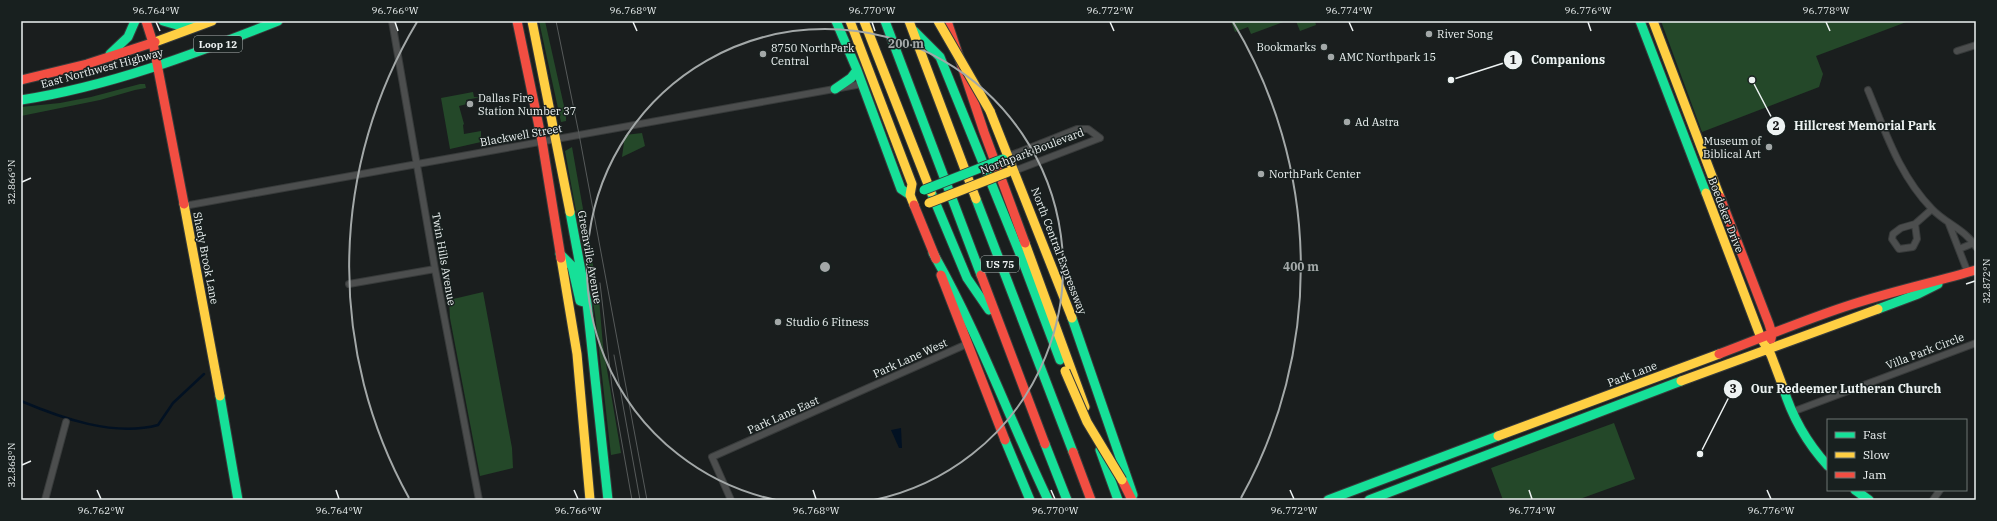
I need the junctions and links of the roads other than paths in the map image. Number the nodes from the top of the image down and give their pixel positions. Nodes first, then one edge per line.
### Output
1 (135, 21) edge
2 (146, 21) edge
3 (163, 21) edge
4 (208, 21) edge
5 (212, 21) edge
6 (278, 21) edge
7 (392, 21) edge
8 (517, 21) edge
9 (532, 21) edge
10 (836, 21) edge
11 (850, 21) edge
12 (864, 21) edge
13 (885, 21) edge
14 (938, 21) edge
15 (1640, 21) edge
16 (1653, 21) edge
17 (948, 23) edge
18 (910, 24) edge
19 (153, 43) junction
20 (1976, 45) edge
21 (1958, 51) dead end
22 (105, 58) junction
23 (1668, 61) junction
24 (1656, 65) junction
25 (158, 67) junction
26 (857, 70) junction
27 (21, 80) edge
28 (862, 84) junction
29 (835, 89) junction
30 (1868, 90) dead end
31 (21, 100) edge
32 (556, 139) junction
33 (542, 142) junction
34 (1006, 158) junction
35 (417, 164) junction
36 (1011, 172) junction
37 (910, 195) junction
38 (184, 206) junction
39 (914, 206) junction
40 (1932, 209) junction
41 (1915, 224) junction
42 (1949, 224) junction
43 (1737, 241) junction
44 (1975, 245) edge
45 (1725, 246) junction
46 (1959, 249) junction
47 (933, 253) junction
48 (560, 254) junction
49 (435, 269) junction
50 (1972, 271) edge
51 (1946, 280) junction
52 (349, 284) dead end
53 (1880, 295) junction
54 (587, 304) junction
55 (1864, 313) junction
56 (998, 323) junction
57 (1772, 334) junction
58 (1761, 338) junction
59 (1976, 343) edge
60 (967, 344) junction
61 (1769, 348) junction
62 (596, 382) junction
63 (580, 384) junction
64 (1638, 385) junction
65 (862, 390) joint
66 (1642, 396) junction
67 (1792, 412) junction
68 (66, 422) dead end
69 (1432, 462) junction
70 (1827, 465) edge
71 (1437, 474) junction
72 (1857, 491) edge
73 (1939, 491) edge
74 (45, 500) edge
75 (238, 500) edge
76 (479, 500) edge
77 (590, 500) edge
78 (608, 500) edge
79 (731, 500) edge
80 (1030, 500) edge
81 (1048, 500) edge
82 (1067, 500) edge
83 (1091, 500) edge
84 (1118, 500) edge
85 (1132, 500) edge
86 (1135, 500) edge
87 (1328, 500) edge
88 (1369, 500) edge
89 (1869, 500) edge
90 (1934, 500) edge

1 - 22 main road
2 - 19 main road, Shady Brook Lane
3 - 4 main road
5 - 19 main road, East Northwest Highway / Loop 12
6 - 25 main road, East Northwest Highway / Loop 12
7 - 35 street, Twin Hills Avenue
8 - 33 main road
9 - 32 main road, Greenville Avenue
10 - 26 main road
11 - 37 main road
12 - 56 main road
13 - 56 main road, US 75
14 - 34 main road, North Central Expressway, bridge
15 - 24 main road, Boedeker Drive
16 - 23 main road, Boedeker Drive
17 - 84 main road
18 - 83 main road, US 75
18 - 85 main road, bridge
19 - 22 main road, East Northwest Highway / Loop 12
19 - 25 main road, Shady Brook Lane
20 - 21 street
22 - 27 main road, East Northwest Highway / Loop 12
23 - 24 main road
23 - 43 main road, Boedeker Drive
24 - 45 main road, Boedeker Drive
25 - 31 main road, East Northwest Highway / Loop 12
25 - 38 main road, Shady Brook Lane
26 - 28 main road
26 - 29 main road
28 - 29 street, Blackwell Street
28 - 37 main road
29 - 32 street, Blackwell Street
30 - 40 street
32 - 33 street, Blackwell Street
32 - 54 main road, Greenville Avenue
33 - 35 street, Blackwell Street
33 - 48 main road
34 - 36 main road, North Central Expressway
34 - 36 street, Northpark Boulevard
34 - 37 main road, Northpark Boulevard, bridge
35 - 38 street, Blackwell Street
35 - 49 street, Twin Hills Avenue
36 - 39 main road, Northpark Boulevard, bridge
36 - 86 main road, North Central Expressway
37 - 39 main road
38 - 75 main road, Shady Brook Lane
39 - 47 main road
40 - 41 street
40 - 42 street
41 - 41 street
42 - 44 street
42 - 46 street
43 - 45 main road
43 - 57 main road, Boedeker Drive
44 - 46 street
45 - 58 main road, Boedeker Drive
46 - 50 street
47 - 60 main road
47 - 81 main road
48 - 54 main road
48 - 63 main road
49 - 52 street
49 - 76 street, Twin Hills Avenue
50 - 51 main road, Park Lane
51 - 53 main road, Park Lane
51 - 55 main road, Park Lane
53 - 55 main road
53 - 57 main road, Park Lane
54 - 62 main road, Greenville Avenue
55 - 61 main road, Park Lane
56 - 82 main road, US 75
57 - 58 main road, Park Lane
57 - 61 main road
58 - 61 main road, Boedeker Drive
58 - 64 main road, Park Lane
59 - 67 street, Villa Park Circle
60 - 65 street, Park Lane West
60 - 80 main road
61 - 66 main road, Park Lane
61 - 67 main road, Boedeker Drive
62 - 63 main road
62 - 78 main road, Greenville Avenue
63 - 77 main road
64 - 66 main road
64 - 69 main road, Park Lane
65 - 79 street, Park Lane East
66 - 71 main road, Park Lane
67 - 70 main road, Boedeker Drive
68 - 74 street
69 - 71 main road
69 - 87 main road, Park Lane
71 - 88 main road, Park Lane
72 - 89 main road
73 - 90 street

